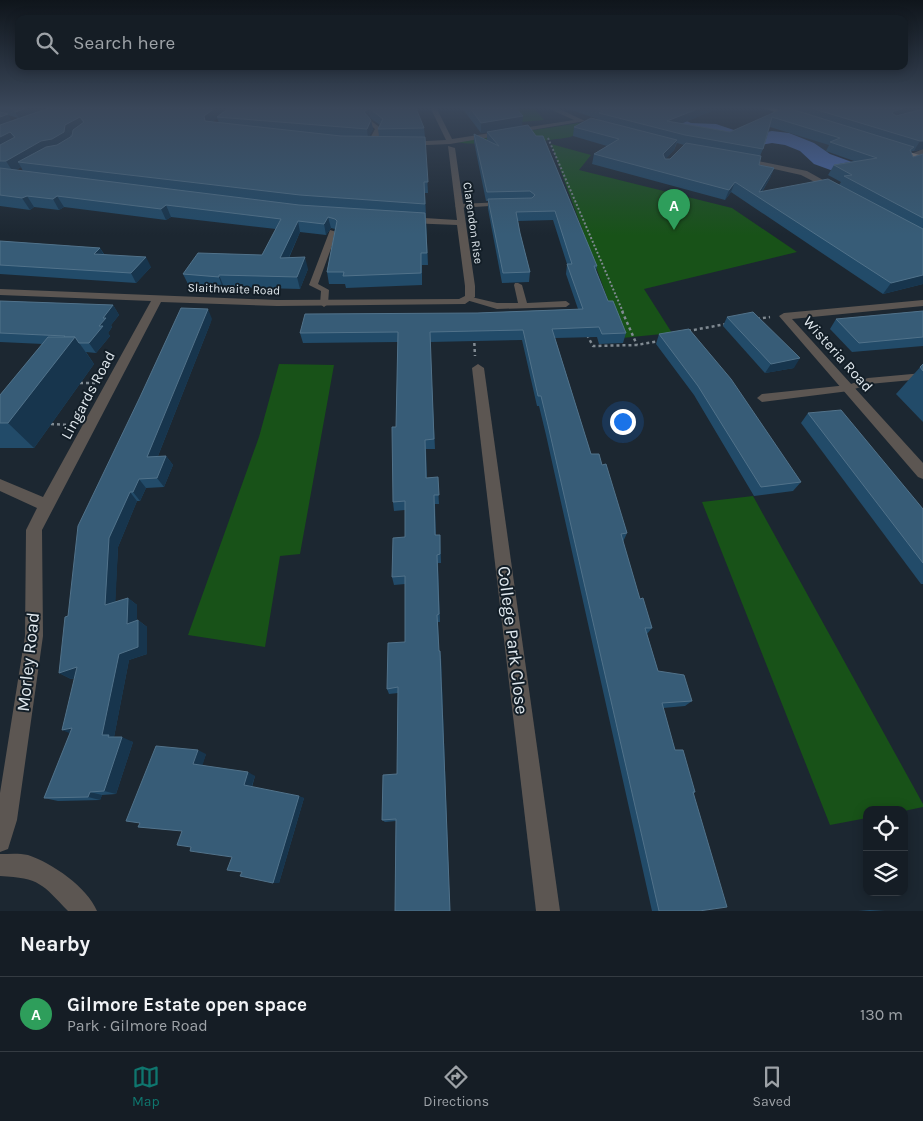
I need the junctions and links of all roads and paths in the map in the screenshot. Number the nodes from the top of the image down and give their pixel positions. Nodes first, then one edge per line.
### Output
1 (451, 150) edge
2 (554, 150) edge
3 (898, 150) edge
4 (923, 151) edge
5 (913, 154) junction
6 (732, 157) edge
7 (923, 158) edge
8 (842, 193) edge
9 (511, 204) edge
10 (458, 206) junction
11 (401, 219) edge
12 (460, 223) junction
13 (333, 232) edge
14 (518, 285) edge
15 (0, 292) edge
16 (158, 299) junction
17 (467, 300) junction
18 (923, 303) edge
19 (324, 304) junction
20 (566, 304) dead end
21 (523, 305) junction
22 (784, 316) junction
23 (756, 319) edge
24 (730, 324) edge
25 (584, 331) edge
26 (686, 331) junction
27 (684, 337) edge
28 (691, 338) edge
29 (665, 340) edge
30 (637, 345) junction
31 (478, 368) joint
32 (923, 376) edge
33 (849, 388) junction
34 (762, 398) dead end
35 (923, 473) edge
36 (0, 485) edge
37 (46, 505) junction
38 (0, 841) edge
39 (0, 865) edge
40 (85, 911) edge
41 (548, 911) edge

1 - 10 street, Clarendon Rise
2 - 30 path
3 - 5 highway
4 - 5 street
5 - 7 highway
6 - 8 street
9 - 10 lane
10 - 12 street, Clarendon Rise
11 - 12 street
12 - 17 street, Clarendon Rise
13 - 19 lane
14 - 21 lane
15 - 16 street, Slaithwaite Road
16 - 19 street, Slaithwaite Road
16 - 37 street, Lingards Road
17 - 19 street, Slaithwaite Road
17 - 21 lane
17 - 31 path
18 - 22 street, Wisteria Road
20 - 21 lane
22 - 23 path
22 - 33 street, Wisteria Road
24 - 26 path
25 - 30 path
26 - 27 path
26 - 28 path
29 - 30 path
31 - 41 street, College Park Close
32 - 33 lane
33 - 34 lane
33 - 35 street, Wisteria Road
36 - 37 street
37 - 38 street, Morley Road
39 - 40 street

